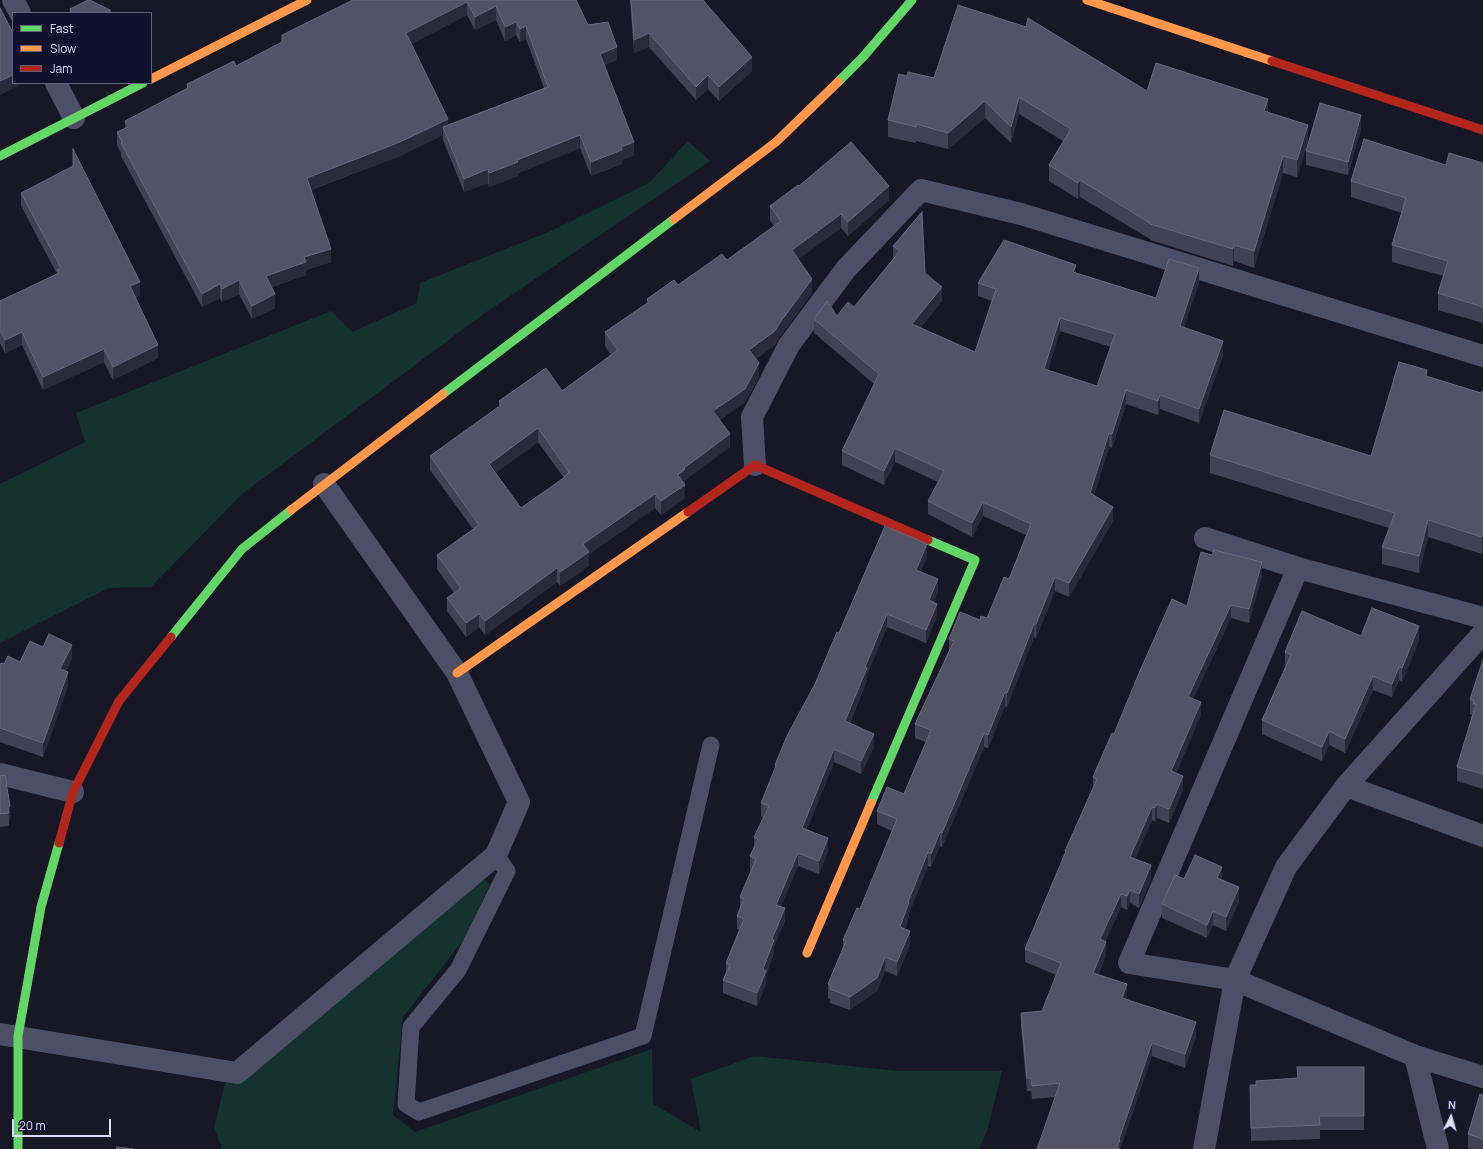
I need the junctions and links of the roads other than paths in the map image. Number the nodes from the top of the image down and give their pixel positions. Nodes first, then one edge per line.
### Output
1 (13, 0) edge
2 (307, 0) edge
3 (912, 0) edge
4 (1087, 0) edge
5 (19, 12) edge
6 (152, 78) edge
7 (57, 84) edge
8 (141, 84) edge
9 (74, 118) junction
10 (1483, 130) edge
11 (0, 156) edge
12 (1483, 356) edge
13 (755, 464) junction
14 (324, 484) junction
15 (1205, 538) dead end
16 (1298, 568) junction
17 (1483, 618) edge
18 (1483, 633) edge
19 (457, 673) junction
20 (711, 745) dead end
21 (0, 774) edge
22 (1346, 786) junction
23 (72, 792) junction
24 (1483, 836) edge
25 (496, 855) junction
26 (807, 953) dead end
27 (1236, 980) junction
28 (9, 1035) edge
29 (1416, 1056) junction
30 (1483, 1077) edge
31 (18, 1149) edge
32 (1204, 1149) edge
33 (1438, 1149) edge

1 - 5 street
2 - 6 street
3 - 14 street
4 - 10 street
7 - 9 street
8 - 9 street
9 - 11 street
12 - 13 street
13 - 19 street
13 - 26 street
14 - 19 street
14 - 23 street
15 - 16 street
16 - 17 street
16 - 27 street
18 - 22 street
19 - 25 street
20 - 25 lane
21 - 23 street
22 - 24 street
22 - 27 street
23 - 28 street
25 - 28 street
27 - 29 street
27 - 32 street
28 - 31 street
29 - 30 street
29 - 33 street

